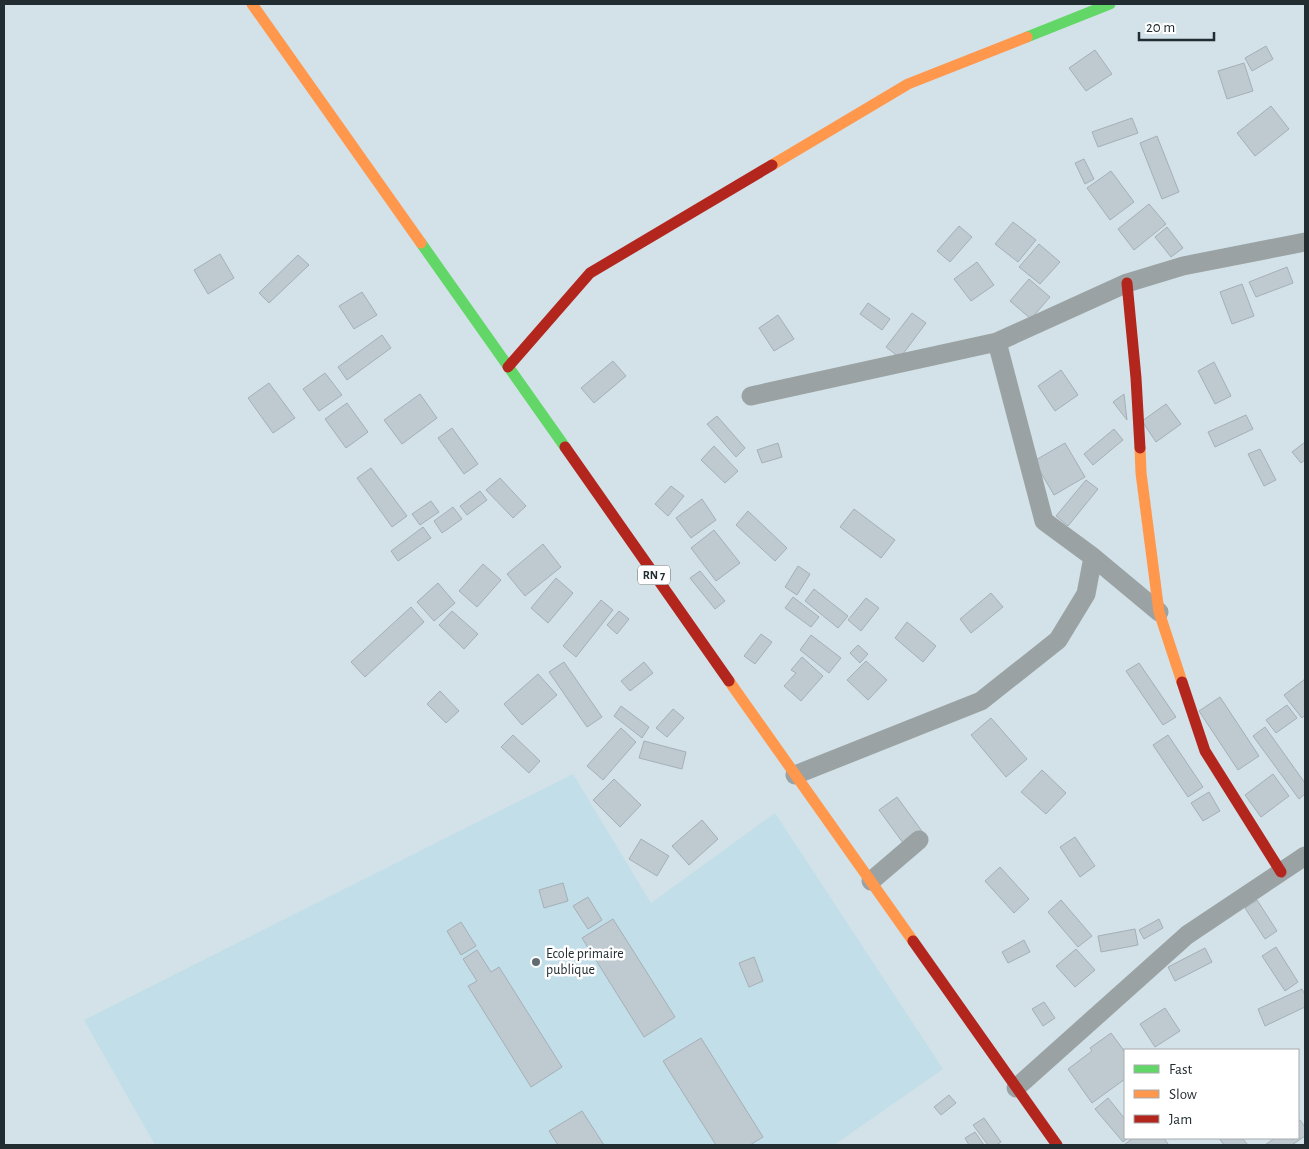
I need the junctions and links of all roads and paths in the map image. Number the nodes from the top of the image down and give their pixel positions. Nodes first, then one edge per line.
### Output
1 (252, 4) edge
2 (1110, 4) edge
3 (1305, 242) edge
4 (1127, 283) junction
5 (997, 342) junction
6 (508, 367) junction
7 (751, 396) dead end
8 (1093, 557) junction
9 (1159, 612) junction
10 (795, 775) junction
11 (919, 840) dead end
12 (1305, 856) edge
13 (1282, 872) junction
14 (871, 881) junction
15 (1016, 1088) junction
16 (1057, 1145) edge

1 - 6 main road, RN 7
2 - 6 main road
3 - 4 street
4 - 5 street
4 - 9 main road
5 - 7 street
5 - 8 street
6 - 10 main road, RN 7
8 - 9 street
8 - 10 street
9 - 13 main road
10 - 14 main road, RN 7
11 - 14 street
12 - 13 street
13 - 15 street
14 - 15 main road, RN 7
15 - 16 main road, RN 7

